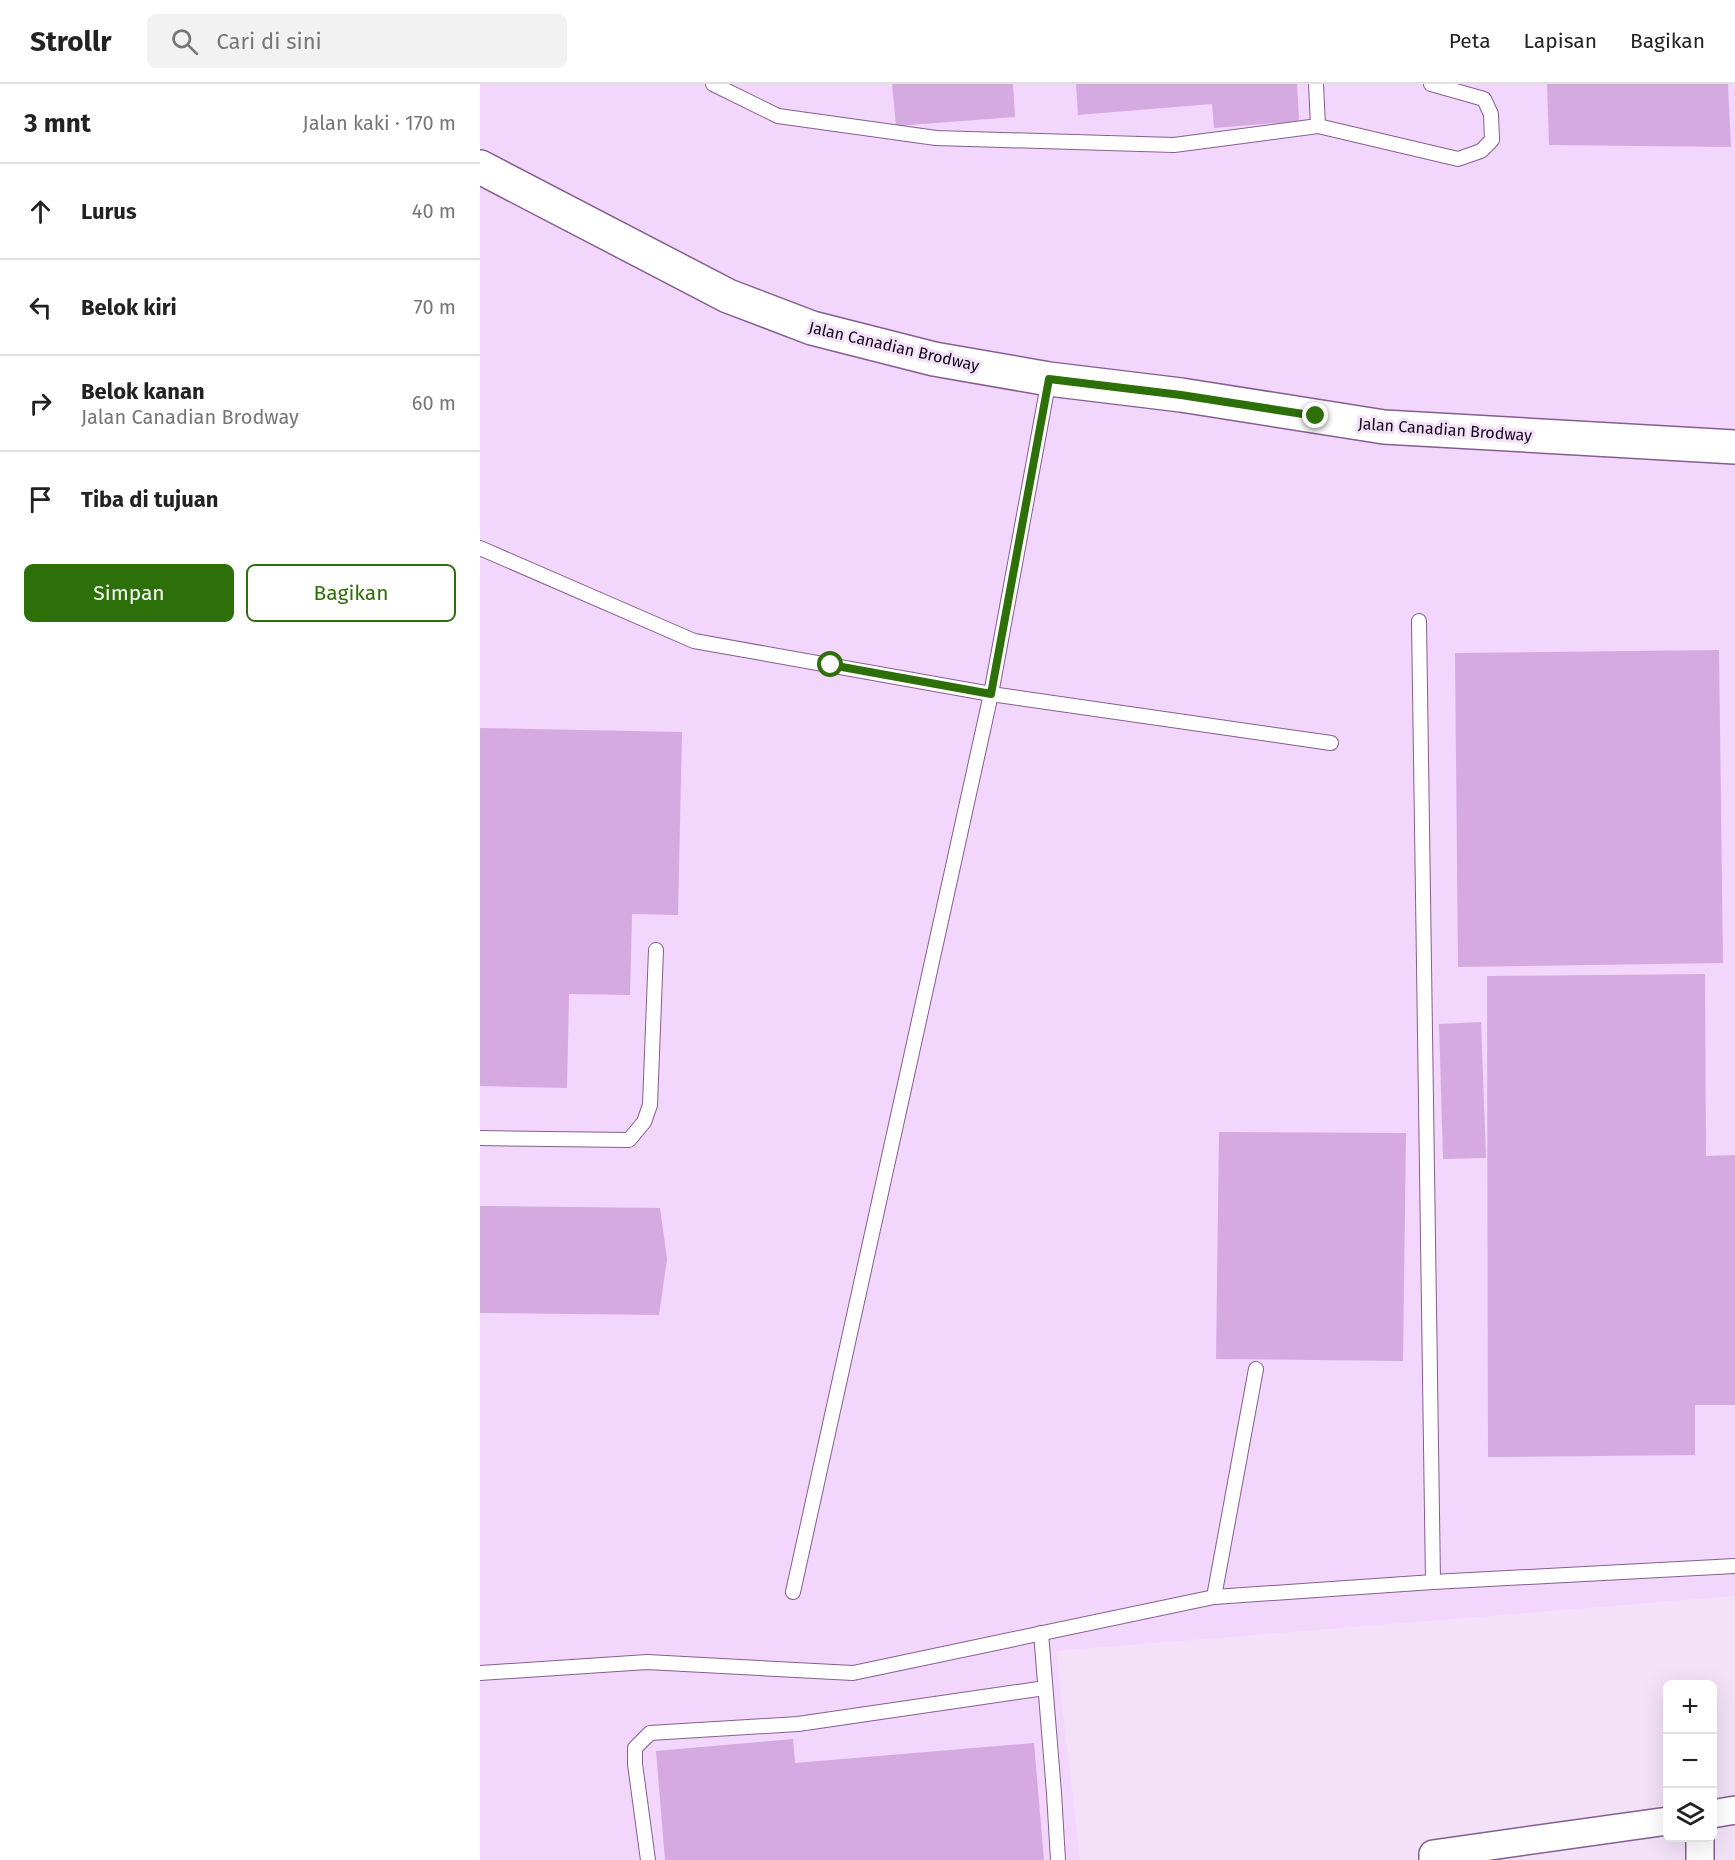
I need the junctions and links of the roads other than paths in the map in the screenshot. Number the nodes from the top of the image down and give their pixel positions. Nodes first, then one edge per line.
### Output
1 (713, 84) edge
2 (1316, 84) edge
3 (1431, 84) edge
4 (1318, 126) junction
5 (480, 167) edge
6 (1049, 379) junction
7 (1735, 447) edge
8 (480, 548) edge
9 (1419, 621) dead end
10 (991, 694) junction
11 (1331, 743) dead end
12 (656, 950) dead end
13 (480, 1138) edge
14 (1256, 1369) dead end
15 (1735, 1566) edge
16 (1433, 1582) junction
17 (793, 1592) dead end
18 (1214, 1597) junction
19 (1041, 1633) junction
20 (480, 1673) edge
21 (1045, 1688) junction
22 (1735, 1810) edge
23 (1717, 1813) edge
24 (1663, 1822) edge
25 (1700, 1842) edge
26 (1534, 1849) edge
27 (648, 1860) edge
28 (1058, 1860) edge
29 (1433, 1860) edge
30 (1700, 1860) edge

1 - 4 lane
2 - 4 lane
3 - 4 lane
5 - 6 street, Jalan Canadian Brodway
6 - 7 street, Jalan Canadian Brodway
6 - 10 lane
8 - 10 lane
9 - 16 lane
10 - 11 lane
10 - 17 lane
12 - 13 lane
14 - 18 lane
15 - 16 lane
16 - 18 lane
18 - 19 lane
19 - 20 lane
19 - 21 lane
21 - 27 lane
21 - 28 lane
22 - 23 street
24 - 26 street
25 - 30 street
26 - 29 street

